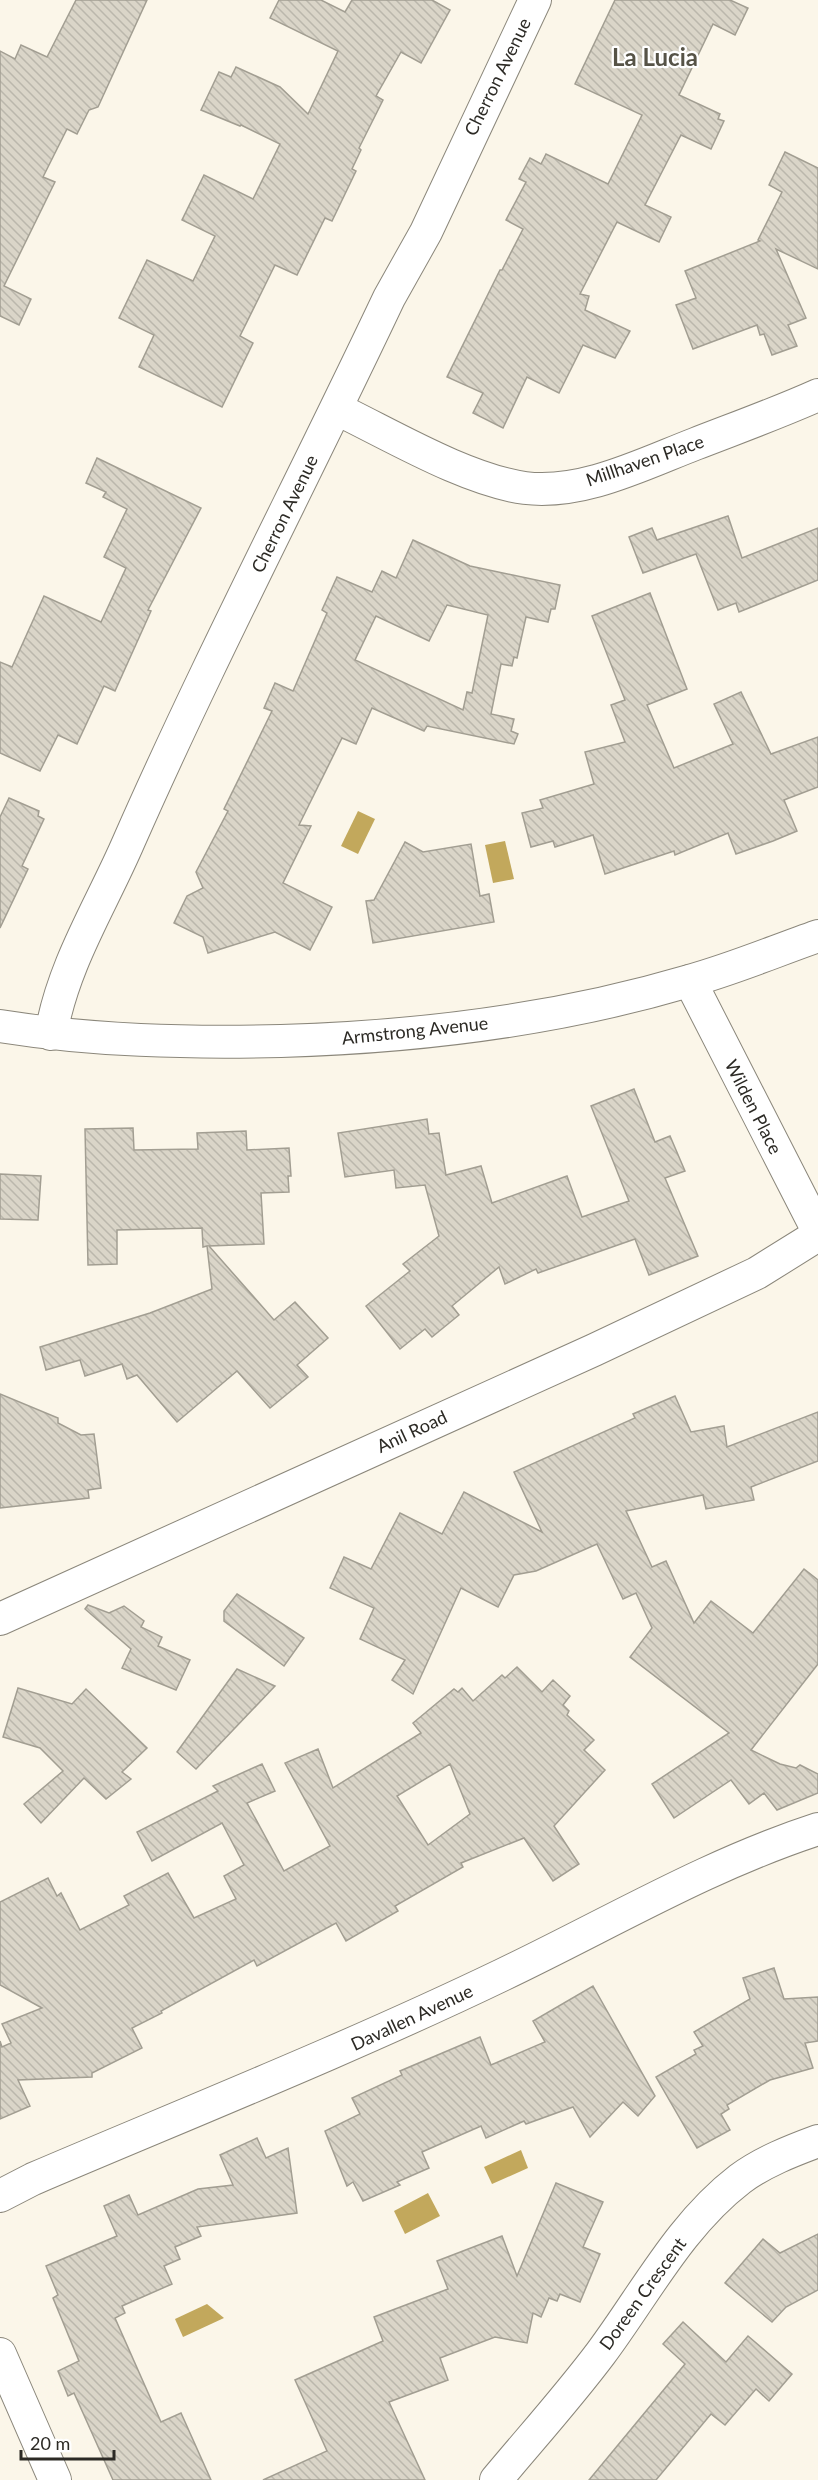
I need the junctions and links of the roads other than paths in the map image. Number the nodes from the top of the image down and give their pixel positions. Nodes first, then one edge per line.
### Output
1 (535, 0) edge
2 (818, 396) edge
3 (337, 409) junction
4 (818, 936) edge
5 (690, 981) junction
6 (0, 1026) edge
7 (51, 1034) junction
8 (818, 1233) edge
9 (0, 1619) edge
10 (818, 1829) edge
11 (818, 2141) edge
12 (0, 2196) edge
13 (0, 2354) edge
14 (55, 2480) edge
15 (496, 2480) edge

1 - 3 street, Cherron Avenue
2 - 3 street, Millhaven Place
3 - 7 street, Cherron Avenue
4 - 5 street, Armstrong Avenue
5 - 7 street, Armstrong Avenue
5 - 8 street, Wilden Place
6 - 7 street, Armstrong Avenue
8 - 9 street, Anil Road
10 - 12 street, Davallen Avenue
11 - 15 street, Doreen Crescent
13 - 14 street

